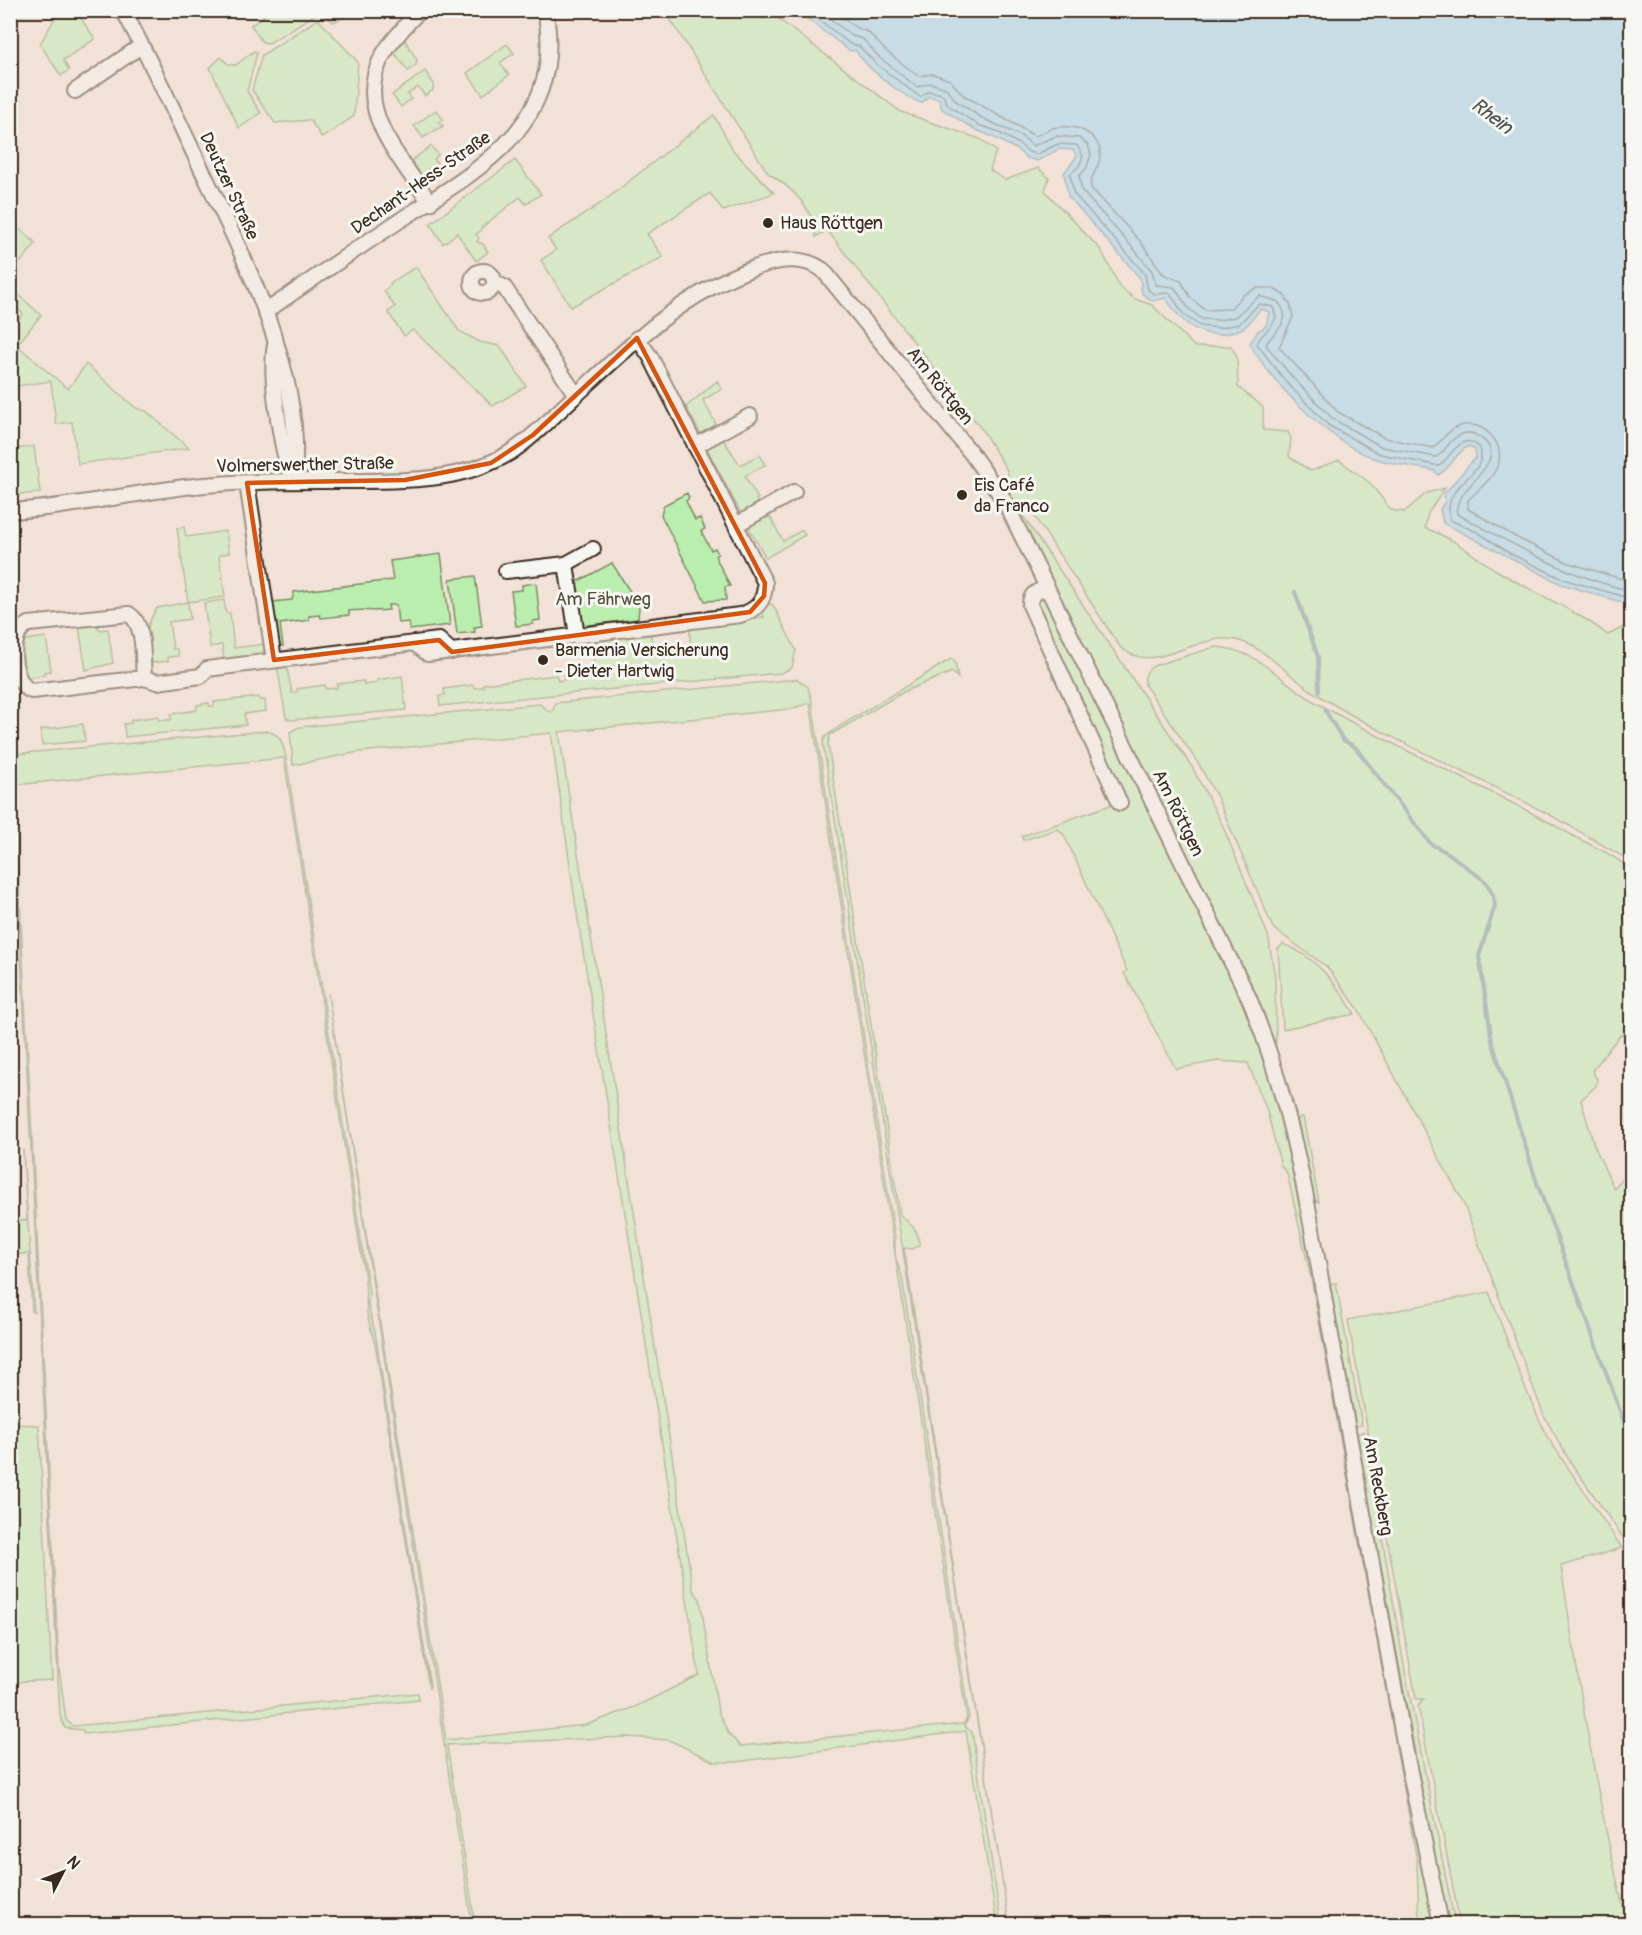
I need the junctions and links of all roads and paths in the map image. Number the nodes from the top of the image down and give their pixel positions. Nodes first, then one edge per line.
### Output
1 (421, 10) edge
2 (545, 10) edge
3 (123, 11) edge
4 (141, 46) junction
5 (75, 91) dead end
6 (430, 203) junction
7 (798, 260) joint
8 (495, 283) dead end
9 (265, 312) junction
10 (637, 338) junction
11 (576, 395) junction
12 (750, 416) dead end
13 (695, 446) junction
14 (293, 481) junction
15 (247, 483) junction
16 (794, 492) dead end
17 (10, 511) edge
18 (736, 525) junction
19 (592, 549) dead end
20 (566, 564) junction
21 (506, 571) dead end
22 (1047, 587) junction
23 (577, 636) junction
24 (274, 660) junction
25 (144, 678) junction
26 (1120, 803) dead end
27 (1272, 1056) joint
28 (1441, 1924) edge

1 - 6 street
2 - 6 street, Dechant-Hess-Straße
3 - 4 street, Deutzer Straße
4 - 5 street
4 - 9 street, Deutzer Straße
6 - 9 street, Dechant-Hess-Straße
7 - 10 street, Volmerswerther Straße
7 - 22 street, Am Röttgen
8 - 11 street
9 - 14 street, Deutzer Straße
10 - 11 street, Volmerswerther Straße
10 - 13 street
11 - 14 street, Volmerswerther Straße
12 - 13 street
13 - 18 street
14 - 15 street, Volmerswerther Straße
15 - 17 street, Volmerswerther Straße
15 - 24 street
16 - 18 street
18 - 23 street
19 - 20 street
20 - 21 street
20 - 23 street
22 - 26 street
22 - 27 street, Am Röttgen
23 - 24 street
24 - 25 street
25 - 25 street
27 - 28 street, Am Reckberg

